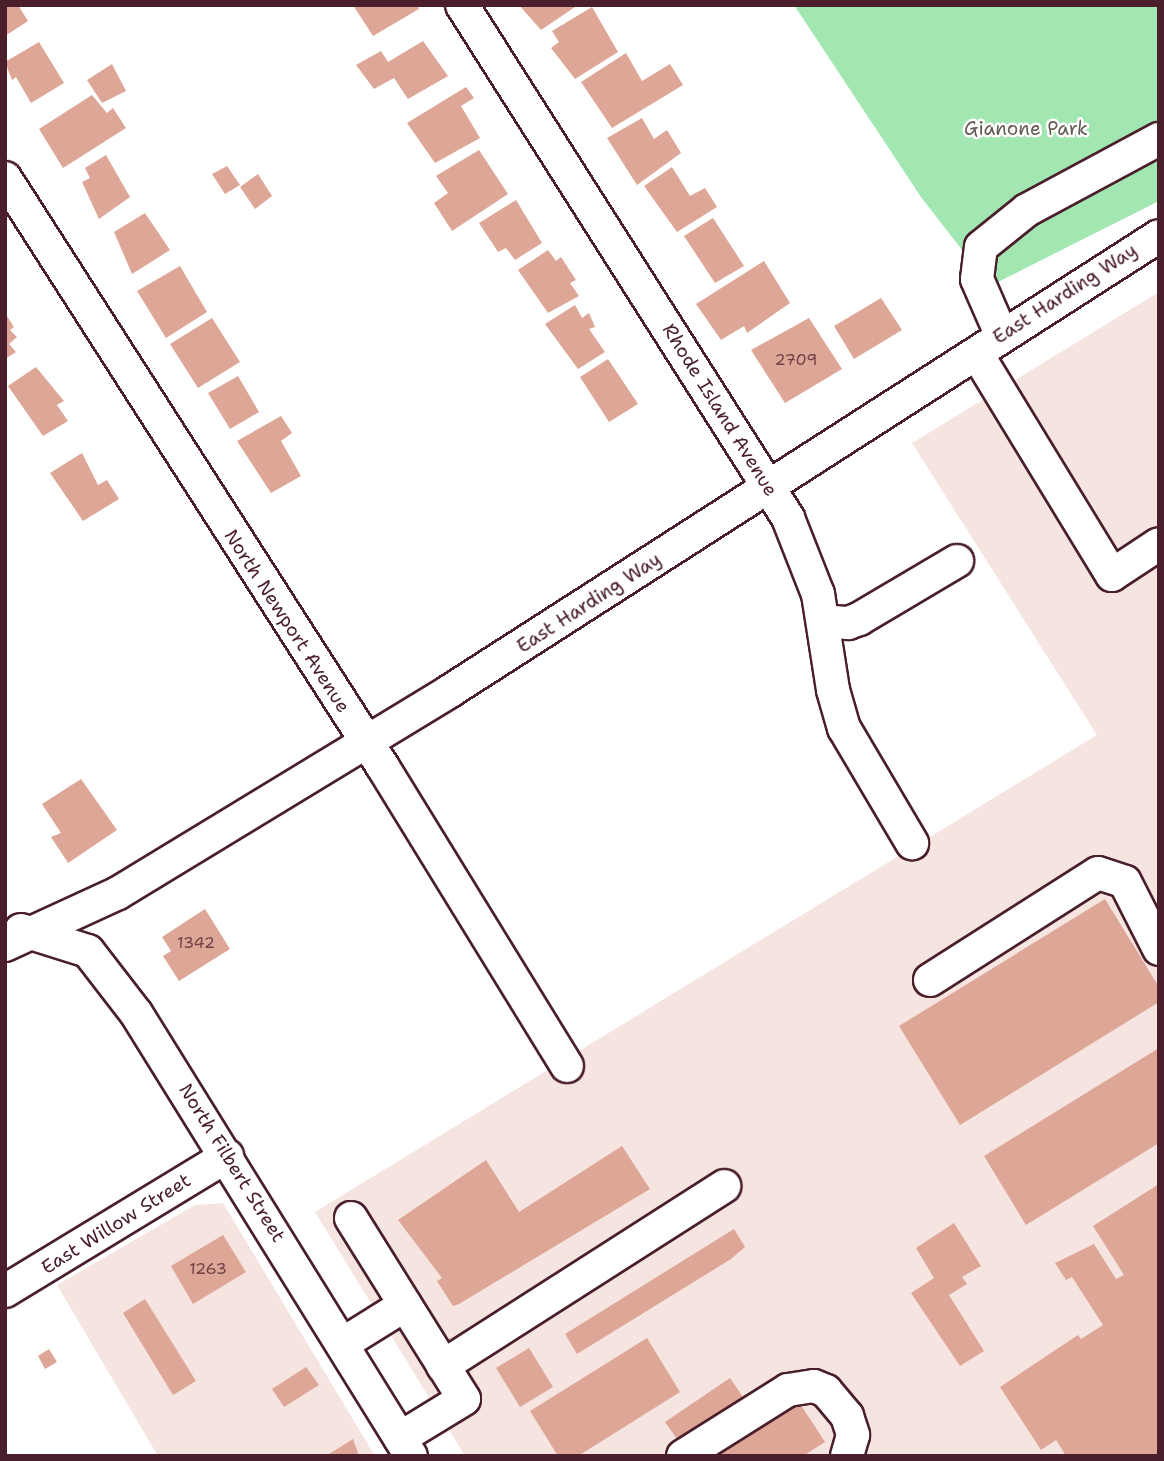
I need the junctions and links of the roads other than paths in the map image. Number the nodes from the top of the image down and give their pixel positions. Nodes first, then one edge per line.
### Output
1 (462, 5) edge
2 (1159, 139) edge
3 (5, 178) edge
4 (1155, 244) edge
5 (1001, 334) junction
6 (977, 354) junction
7 (769, 487) junction
8 (1159, 544) edge
9 (957, 561) dead end
10 (823, 621) junction
11 (364, 740) junction
12 (912, 843) dead end
13 (13, 934) edge
14 (1159, 950) edge
15 (930, 980) dead end
16 (567, 1066) dead end
17 (227, 1156) junction
18 (724, 1186) dead end
19 (351, 1218) dead end
20 (5, 1292) edge
21 (405, 1305) junction
22 (344, 1343) junction
23 (443, 1366) junction
24 (406, 1447) edge
25 (683, 1456) edge
26 (847, 1456) edge

1 - 7 street, Rhode Island Avenue
2 - 5 street
3 - 11 street, North Newport Avenue
4 - 5 street, East Harding Way
5 - 6 street, East Harding Way
6 - 7 street, East Harding Way
6 - 8 street
7 - 10 street, Rhode Island Avenue
7 - 11 street, East Harding Way
9 - 10 street
10 - 12 street, Rhode Island Avenue
11 - 13 street, East Harding Way
11 - 16 street, North Newport Avenue
13 - 17 street, North Filbert Street
14 - 15 street
17 - 20 street, East Willow Street
17 - 22 street, North Filbert Street
18 - 23 street
19 - 21 street
21 - 22 street
21 - 23 street
22 - 24 street, North Filbert Street
23 - 24 street
25 - 26 street

